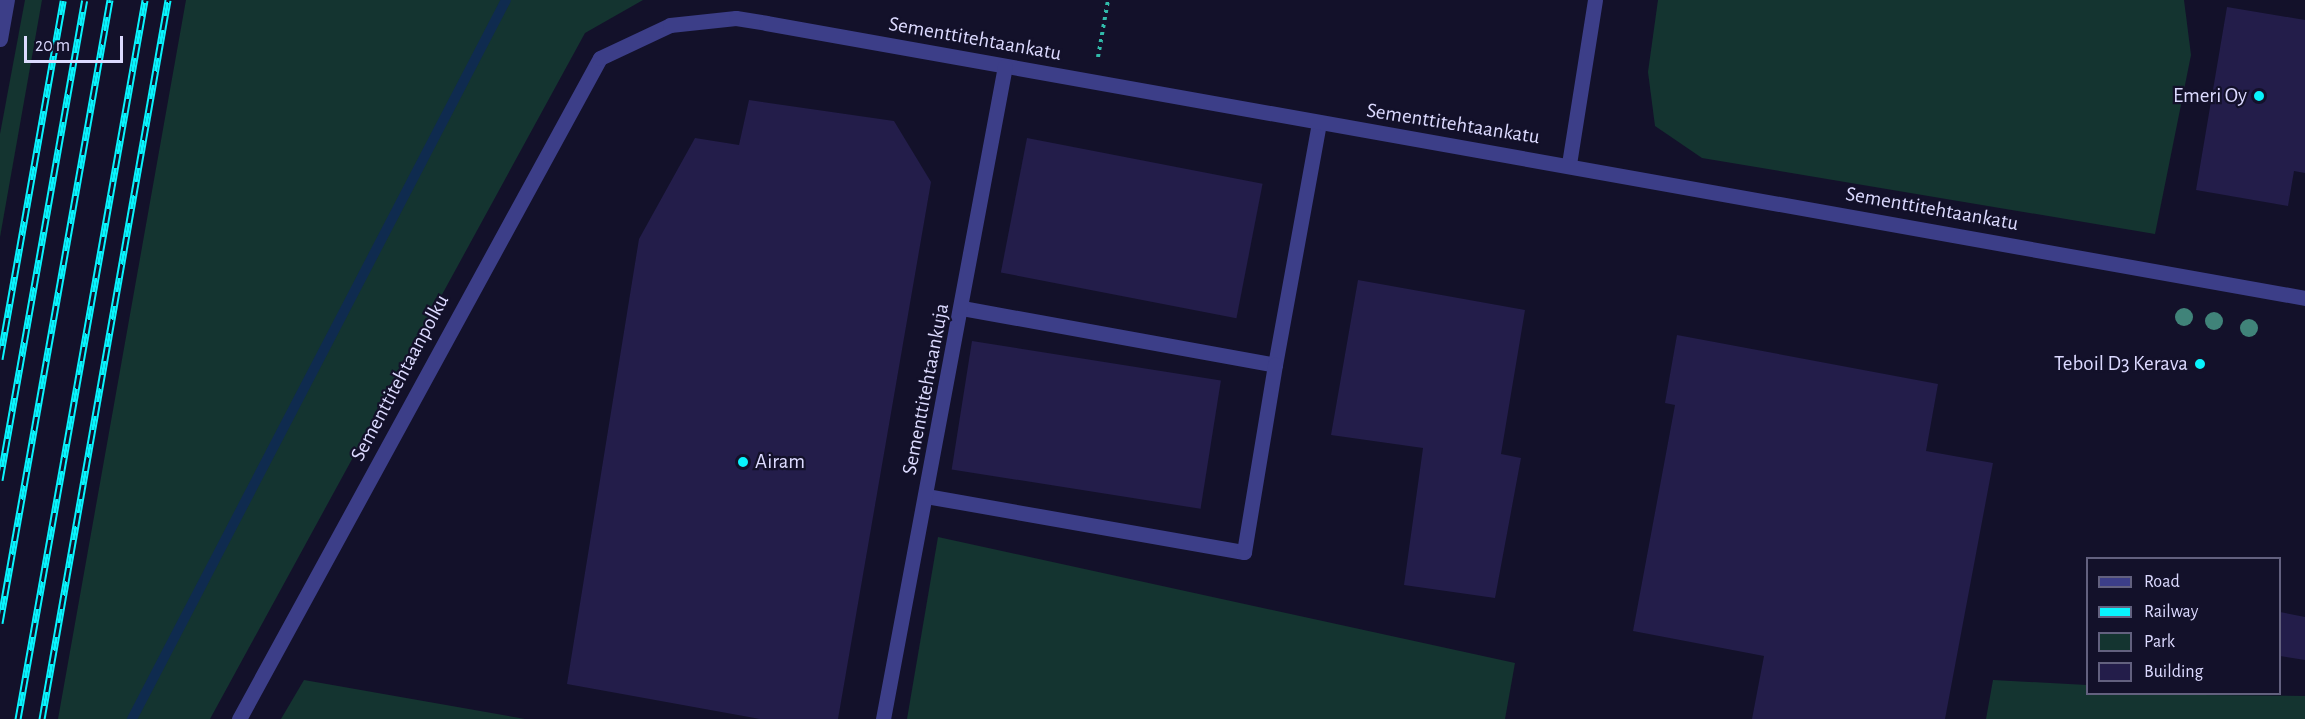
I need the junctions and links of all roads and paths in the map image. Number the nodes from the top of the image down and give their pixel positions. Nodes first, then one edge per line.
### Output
1 (7, 0) edge
2 (1108, 0) edge
3 (1595, 0) edge
4 (0, 39) edge
5 (600, 58) joint
6 (1005, 66) junction
7 (1093, 82) junction
8 (1319, 123) junction
9 (1569, 164) junction
10 (2305, 298) edge
11 (962, 308) junction
12 (1275, 365) junction
13 (926, 496) junction
14 (239, 719) edge
15 (883, 719) edge

1 - 4 street
2 - 7 path
3 - 9 street
5 - 6 street, Sementtitehtaankatu
5 - 14 street, Sementtitehtaanpolku
6 - 7 street, Sementtitehtaankatu
6 - 11 street, Sementtitehtaankuja
7 - 8 street, Sementtitehtaankatu
8 - 9 street, Sementtitehtaankatu
8 - 12 street
9 - 10 street, Sementtitehtaankatu
11 - 12 street
11 - 13 street, Sementtitehtaankuja
12 - 13 street
13 - 15 street, Sementtitehtaankuja

